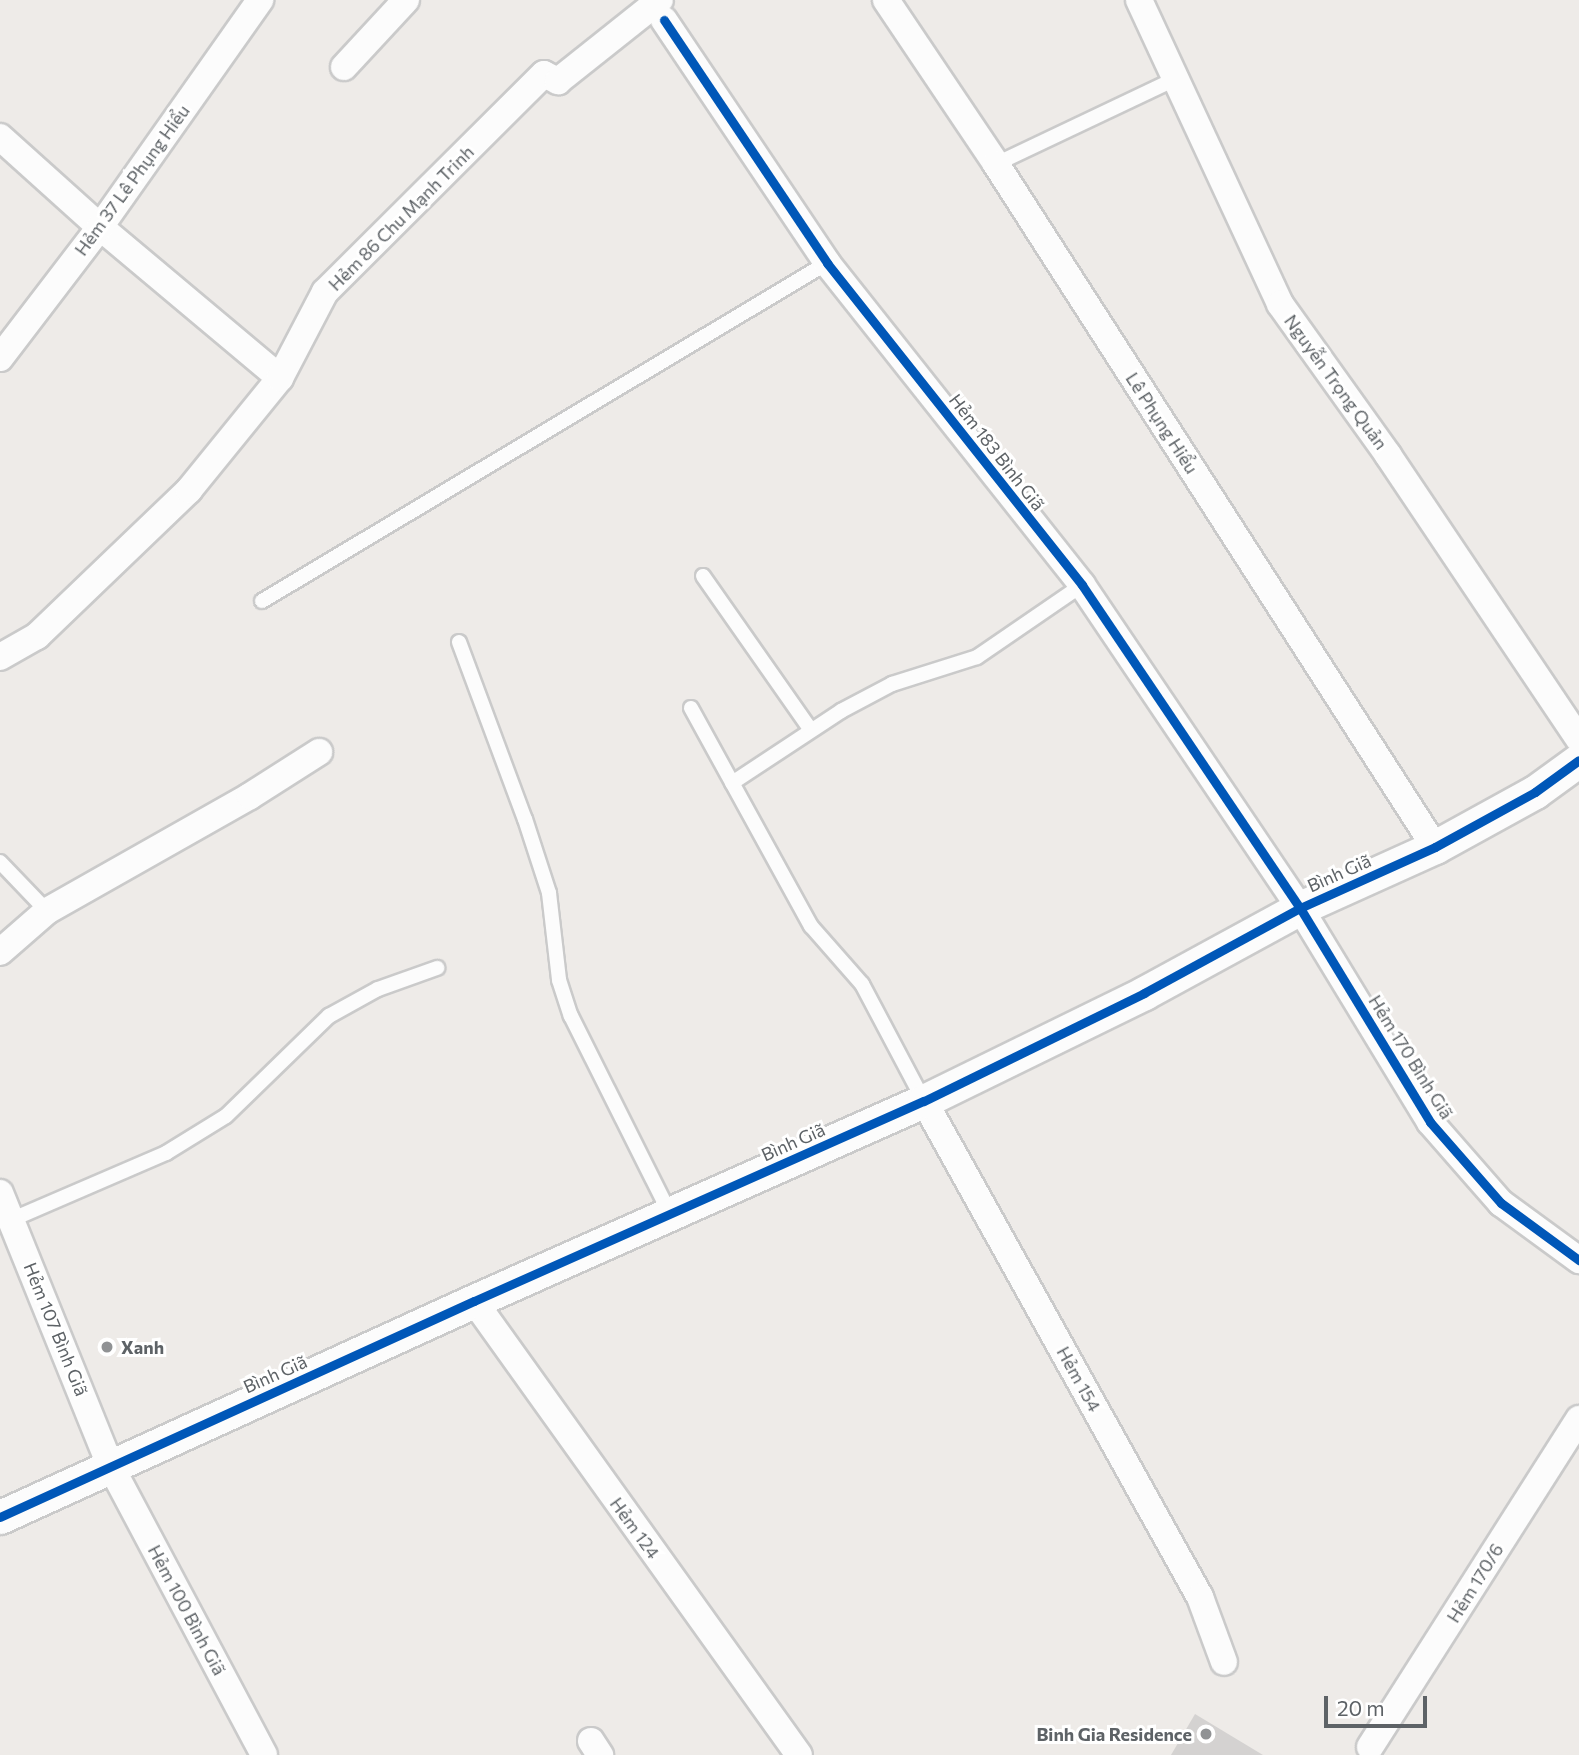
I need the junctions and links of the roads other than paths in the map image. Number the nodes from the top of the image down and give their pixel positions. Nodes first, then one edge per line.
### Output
1 (260, 0) edge
2 (406, 0) edge
3 (886, 0) edge
4 (1139, 0) edge
5 (662, 10) edge
6 (344, 68) dead end
7 (1175, 79) junction
8 (0, 137) edge
9 (996, 164) junction
10 (100, 227) junction
11 (827, 263) junction
12 (0, 358) edge
13 (279, 378) junction
14 (703, 576) dead end
15 (1082, 585) junction
16 (262, 601) dead end
17 (459, 642) dead end
18 (0, 657) edge
19 (691, 708) dead end
20 (811, 730) junction
21 (1579, 739) edge
22 (319, 752) dead end
23 (1579, 760) edge
24 (732, 783) junction
25 (1435, 847) junction
26 (0, 862) edge
27 (1300, 908) junction
28 (47, 911) junction
29 (0, 952) edge
30 (436, 968) dead end
31 (924, 1101) junction
32 (0, 1194) edge
33 (670, 1214) junction
34 (13, 1220) junction
35 (1579, 1260) edge
36 (474, 1301) junction
37 (1579, 1419) edge
38 (110, 1465) junction
39 (0, 1517) edge
40 (1224, 1662) dead end
41 (1370, 1747) dead end
42 (264, 1755) edge
43 (799, 1755) edge

1 - 10 street, Hẻm 37 Lê Phụng Hiểu
2 - 6 street
3 - 9 street, Lê Phụng Hiểu
4 - 7 street, Nguyễn Trọng Quản
5 - 11 street, Hẻm 183 Bình Giã
5 - 13 street, Hẻm 86 Chu Mạnh Trinh
7 - 9 lane
7 - 21 street, Nguyễn Trọng Quản
8 - 10 street
9 - 25 street, Lê Phụng Hiểu
10 - 12 street, Hẻm 37 Lê Phụng Hiểu
10 - 13 street
11 - 15 street, Hẻm 183 Bình Giã
11 - 16 lane
13 - 18 street, Hẻm 86 Chu Mạnh Trinh
14 - 20 lane
15 - 20 lane
15 - 27 street, Hẻm 183 Bình Giã
17 - 33 lane
19 - 24 lane
20 - 24 lane
22 - 28 street
23 - 25 street, Bình Giã
24 - 31 lane
25 - 27 street, Bình Giã
26 - 28 lane
27 - 31 street, Bình Giã
27 - 35 street, Hẻm 170 Bình Giã
28 - 29 street
30 - 34 lane
31 - 33 street, Bình Giã
31 - 40 street, Hẻm 154
32 - 34 street, Hẻm 107 Bình Giã
33 - 36 street, Bình Giã
34 - 38 street, Hẻm 107 Bình Giã
36 - 38 street, Bình Giã
36 - 43 street, Hẻm 124
37 - 41 street, Hẻm 170/6
38 - 39 street, Bình Giã
38 - 42 street, Hẻm 100 Bình Giã

